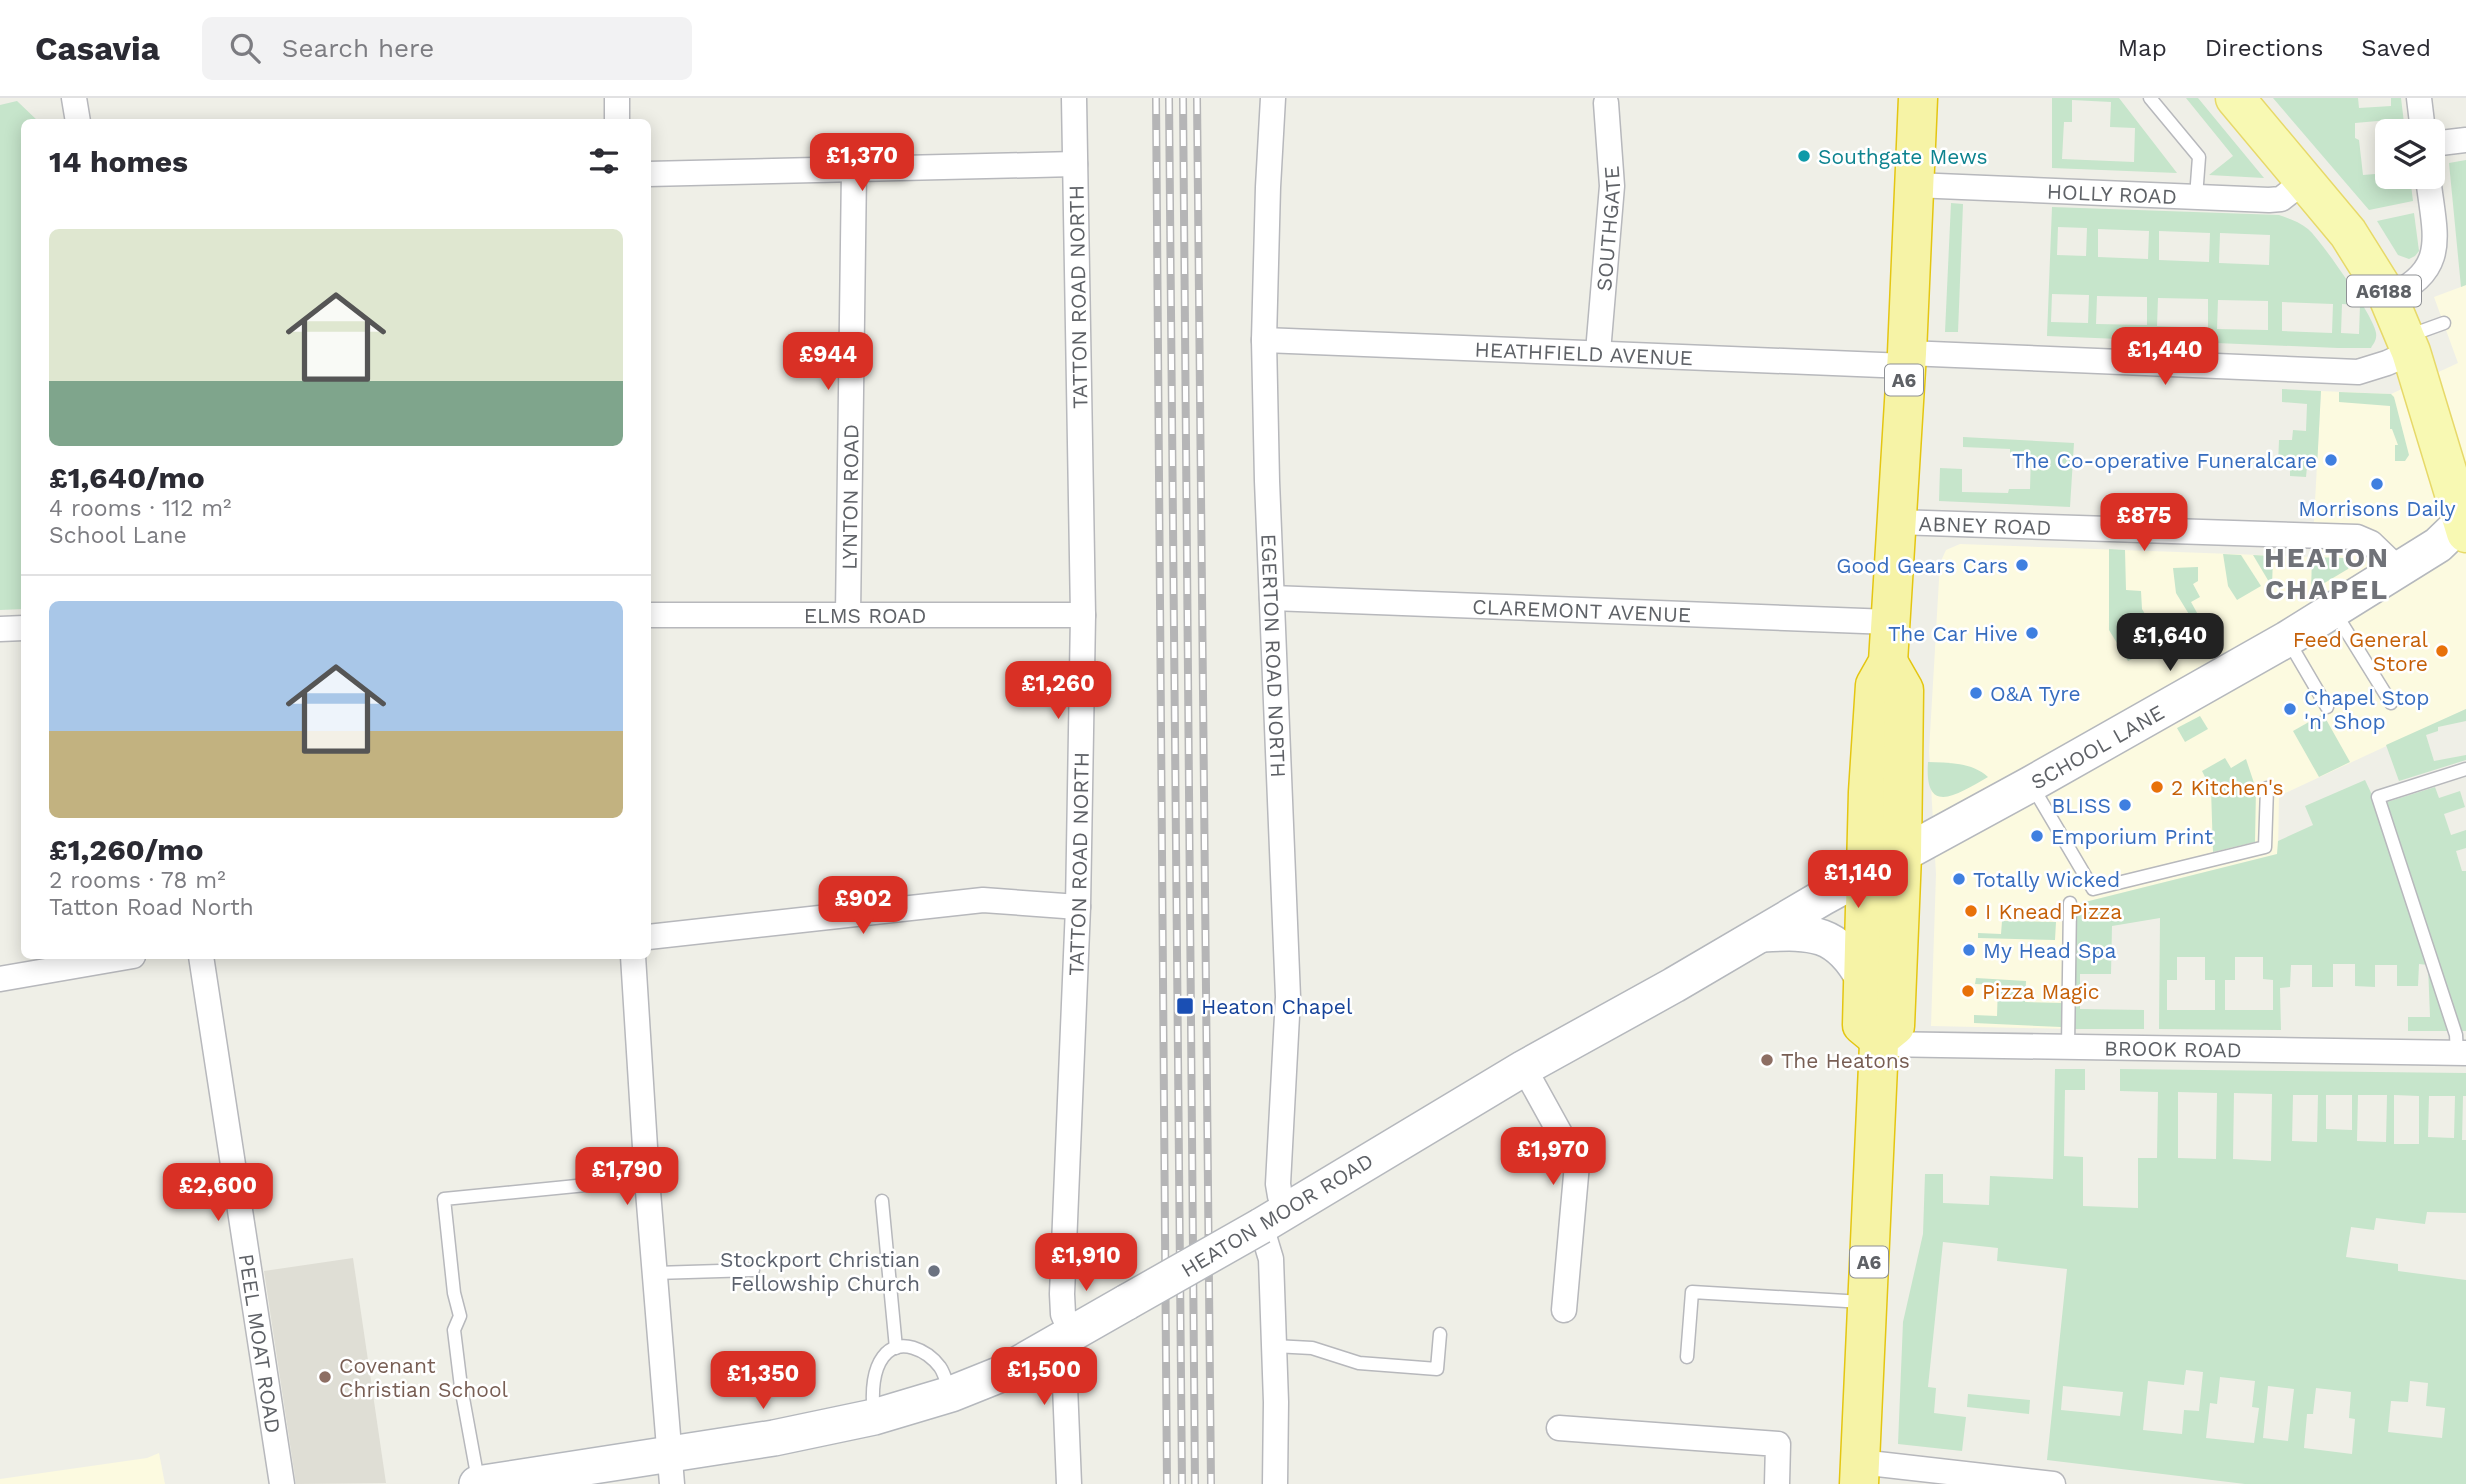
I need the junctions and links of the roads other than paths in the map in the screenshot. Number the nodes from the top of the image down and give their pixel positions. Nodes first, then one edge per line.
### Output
1 (74, 98) edge
2 (617, 98) edge
3 (1074, 98) edge
4 (1273, 98) edge
5 (1918, 98) edge
6 (2150, 98) edge
7 (2235, 98) edge
8 (2419, 98) edge
9 (1606, 103) dead end
10 (78, 119) edge
11 (617, 119) edge
12 (2422, 119) edge
13 (2466, 140) edge
14 (2445, 142) edge
15 (1075, 164) junction
16 (854, 170) junction
17 (651, 174) edge
18 (2304, 181) junction
19 (1914, 185) junction
20 (2429, 189) edge
21 (2196, 197) junction
22 (2388, 297) junction
23 (2444, 323) dead end
24 (1264, 340) junction
25 (2408, 344) junction
26 (1598, 352) junction
27 (1906, 360) junction
28 (1896, 522) junction
29 (2465, 524) edge
30 (2398, 569) junction
31 (1272, 598) junction
32 (2334, 611) junction
33 (848, 614) junction
34 (651, 615) edge
35 (1083, 615) junction
36 (1890, 622) junction
37 (21, 628) edge
38 (0, 629) edge
39 (2287, 639) junction
40 (1888, 662) junction
41 (2391, 703) dead end
42 (2327, 707) dead end
43 (2466, 769) edge
44 (2031, 784) junction
45 (2267, 788) dead end
46 (1902, 855) junction
47 (1866, 873) junction
48 (2070, 903) dead end
49 (1077, 907) junction
50 (1762, 934) junction
51 (651, 937) edge
52 (116, 959) edge
53 (201, 959) edge
54 (633, 959) edge
55 (1863, 978) junction
56 (0, 979) edge
57 (1879, 1042) junction
58 (2068, 1047) junction
59 (2461, 1053) edge
60 (1524, 1068) junction
61 (647, 1179) junction
62 (882, 1201) dead end
63 (1274, 1218) junction
64 (753, 1270) dead end
65 (655, 1273) junction
66 (1867, 1302) junction
67 (1564, 1310) dead end
68 (1440, 1334) dead end
69 (1062, 1339) junction
70 (1274, 1346) junction
71 (896, 1348) junction
72 (1687, 1357) dead end
73 (951, 1394) junction
74 (874, 1417) junction
75 (1559, 1428) dead end
76 (671, 1469) edge
77 (1860, 1473) edge
78 (282, 1484) edge
79 (478, 1484) edge
80 (1069, 1484) edge
81 (1275, 1484) edge
82 (1777, 1484) edge
83 (2053, 1484) edge

1 - 10 street
2 - 11 street
3 - 15 street, TATTON ROAD NORTH
4 - 24 street, EGERTON ROAD NORTH
5 - 19 highway, A6
6 - 21 lane
7 - 18 main road, A6188
8 - 12 street
9 - 26 street, SOUTHGATE
13 - 14 street
15 - 16 street
15 - 35 street, TATTON ROAD NORTH
16 - 17 street
16 - 33 street, LYNTON ROAD
18 - 21 street, HOLLY ROAD
18 - 22 main road, A6188
19 - 21 street, HOLLY ROAD
19 - 27 highway, A6
20 - 22 street
22 - 25 main road, A6188
23 - 25 lane
24 - 26 street, HEATHFIELD AVENUE
24 - 31 street, EGERTON ROAD NORTH
25 - 27 street, HEATHFIELD AVENUE
25 - 29 main road, A6188
26 - 27 street, HEATHFIELD AVENUE
27 - 28 highway, A6
28 - 30 street, ABNEY ROAD
28 - 36 highway, A6
29 - 30 main road, SCHOOL LANE
30 - 32 main road, SCHOOL LANE
31 - 36 street, CLAREMONT AVENUE
31 - 63 street, EGERTON ROAD NORTH
32 - 39 main road, SCHOOL LANE
32 - 41 lane
33 - 34 street, ELMS ROAD
33 - 35 street, ELMS ROAD
35 - 49 street, TATTON ROAD NORTH
36 - 40 highway, A6
37 - 38 street
39 - 42 lane
39 - 44 main road, SCHOOL LANE
40 - 46 highway, A6
40 - 47 highway, A6
43 - 59 lane
44 - 45 lane
44 - 46 main road, SCHOOL LANE
46 - 47 main road, HEATON MOOR ROAD
46 - 57 highway, A6
47 - 50 main road, HEATON MOOR ROAD
47 - 55 highway, A6
48 - 58 lane
49 - 51 street
49 - 69 street, TATTON ROAD NORTH
50 - 55 main road, HEATON MOOR ROAD
50 - 60 main road, HEATON MOOR ROAD
52 - 56 street
53 - 78 street, PEEL MOAT ROAD
54 - 61 street
55 - 57 highway, A6
57 - 58 street, BROOK ROAD
57 - 66 highway, A6
58 - 59 street, BROOK ROAD
60 - 63 main road, HEATON MOOR ROAD
60 - 67 street
61 - 65 street
61 - 79 lane
62 - 71 lane
63 - 69 main road, HEATON MOOR ROAD, bridge
63 - 70 street, EGERTON ROAD NORTH
64 - 65 lane
65 - 76 street
66 - 72 lane
66 - 77 highway, A6
68 - 70 lane
69 - 73 main road, HEATON MOOR ROAD
69 - 80 street, TATTON ROAD NORTH
70 - 81 street, EGERTON ROAD NORTH
71 - 73 lane
71 - 74 lane
73 - 74 main road, HEATON MOOR ROAD
74 - 76 main road, HEATON MOOR ROAD
75 - 82 street
76 - 79 main road, HEATON MOOR ROAD
77 - 83 street

